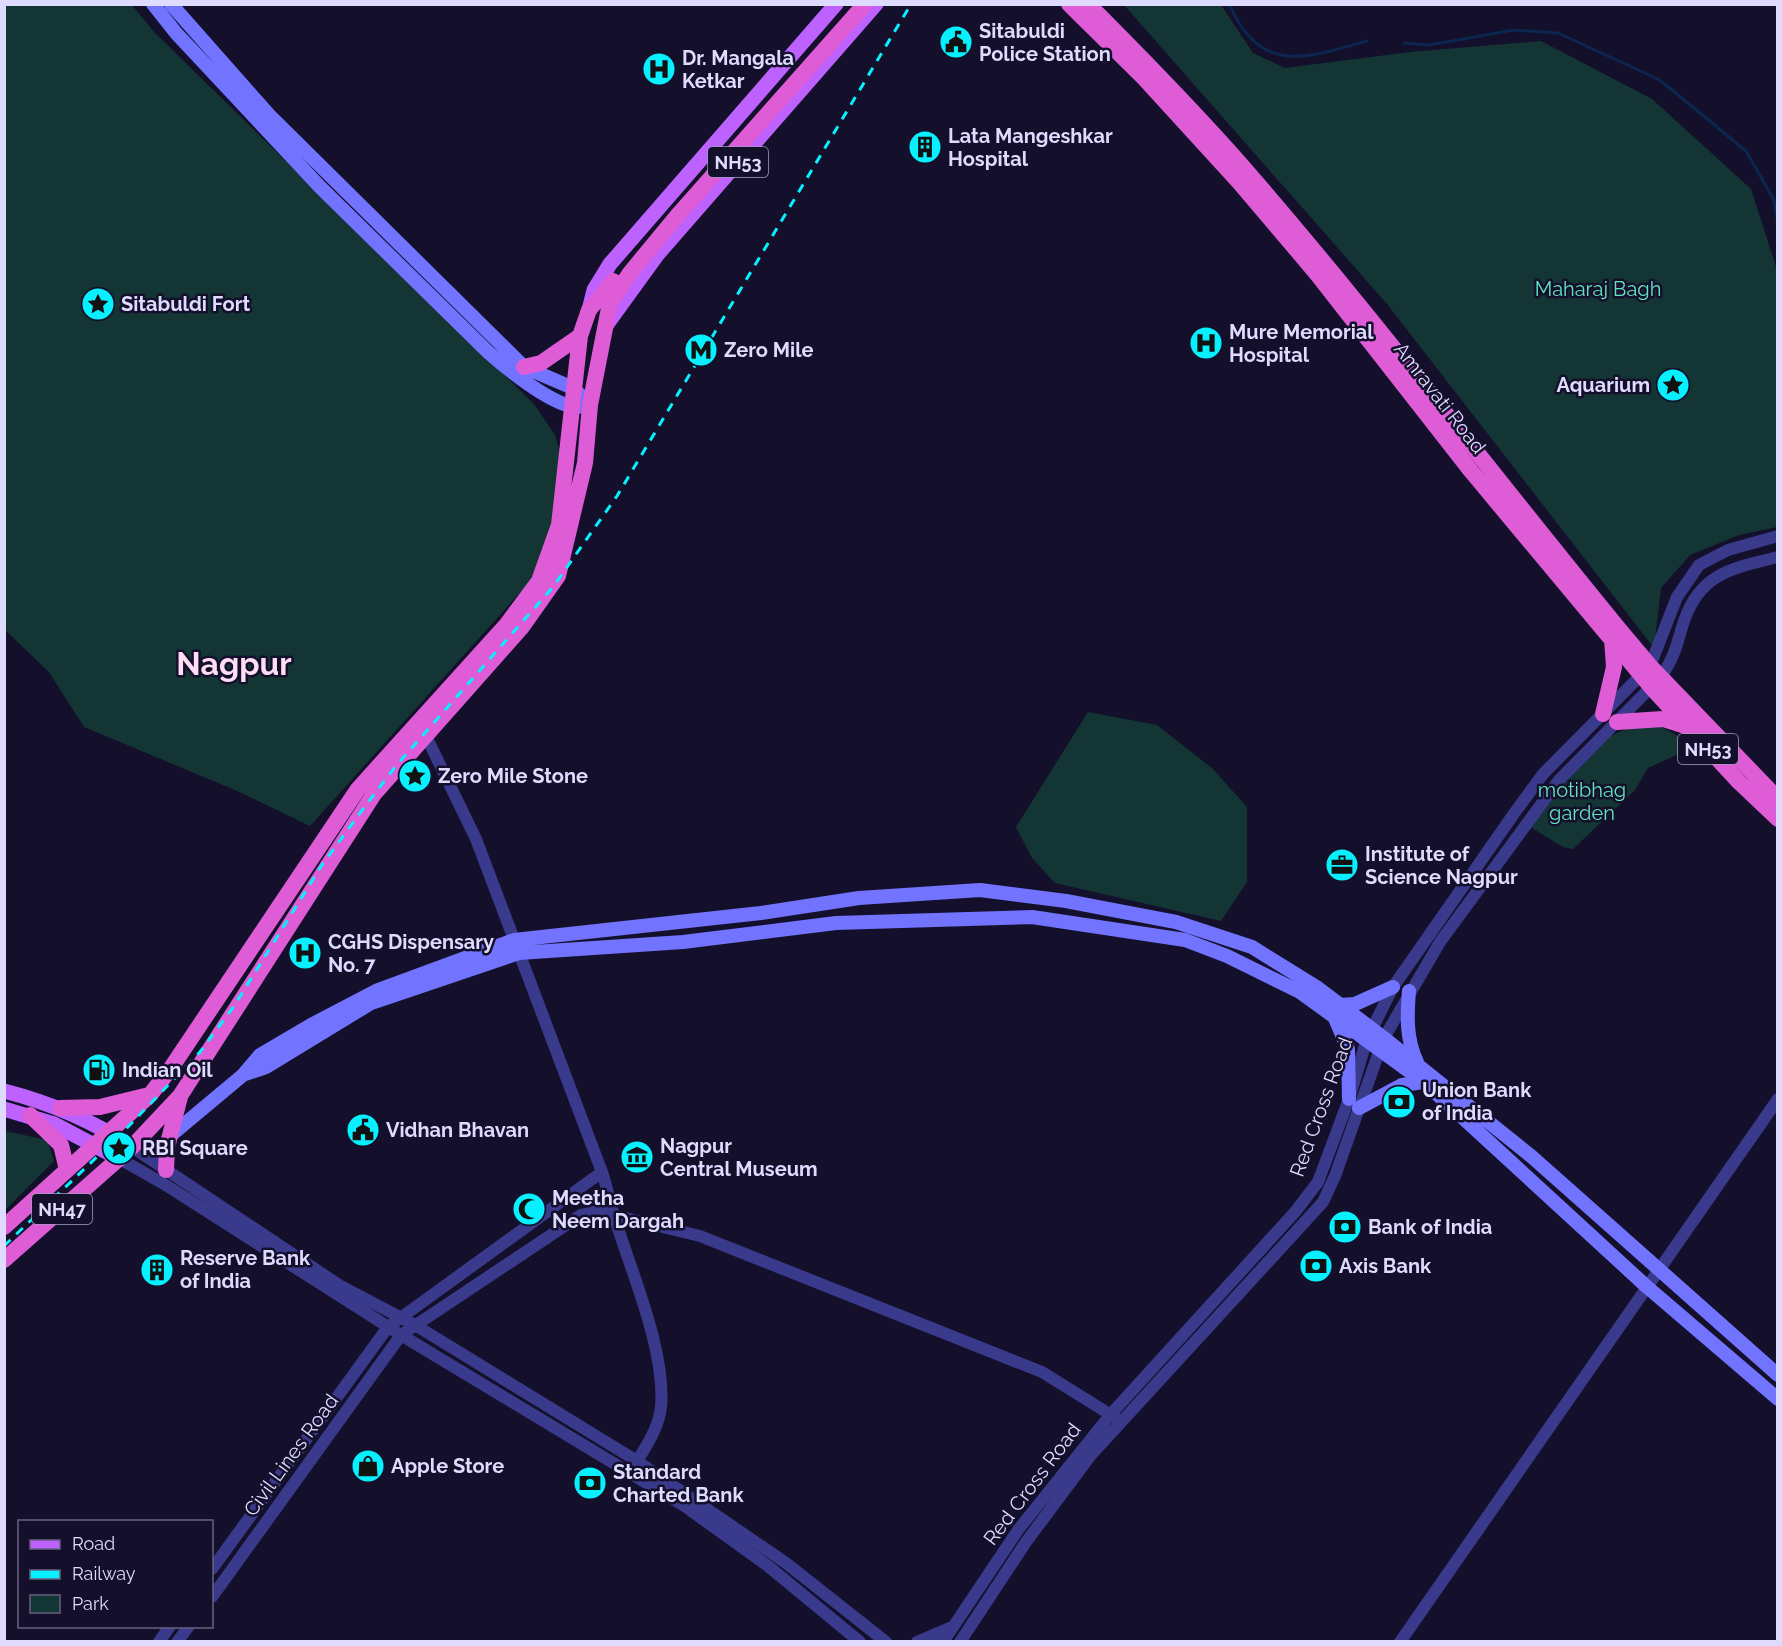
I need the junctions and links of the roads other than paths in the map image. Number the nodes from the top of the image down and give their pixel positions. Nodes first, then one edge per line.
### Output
1 (153, 4) edge
2 (171, 4) edge
3 (836, 4) edge
4 (854, 4) edge
5 (865, 4) edge
6 (876, 4) edge
7 (1069, 4) edge
8 (1089, 4) edge
9 (608, 297) junction
10 (589, 310) junction
11 (465, 319) junction
12 (607, 324) junction
13 (580, 336) junction
14 (524, 367) junction
15 (573, 388) junction
16 (590, 405) junction
17 (572, 407) junction
18 (1467, 454) junction
19 (1778, 536) edge
20 (1778, 557) edge
21 (1612, 639) junction
22 (1651, 676) junction
23 (1610, 718) junction
24 (1686, 726) junction
25 (426, 735) junction
26 (1778, 799) edge
27 (1778, 819) edge
28 (695, 920) junction
29 (694, 941) junction
30 (517, 946) junction
31 (1393, 987) junction
32 (1409, 991) junction
33 (1337, 1010) junction
34 (1369, 1033) junction
35 (1382, 1043) junction
36 (1419, 1066) junction
37 (1424, 1082) junction
38 (4, 1091) edge
39 (150, 1095) junction
40 (180, 1096) junction
41 (1778, 1099) edge
42 (1354, 1103) junction
43 (60, 1108) junction
44 (4, 1109) edge
45 (30, 1115) junction
46 (110, 1132) junction
47 (170, 1136) junction
48 (95, 1145) junction
49 (126, 1153) junction
50 (1531, 1156) junction
51 (1520, 1169) junction
52 (67, 1170) junction
53 (166, 1170) junction
54 (602, 1172) junction
55 (612, 1212) junction
56 (4, 1227) edge
57 (4, 1260) edge
58 (1659, 1268) junction
59 (1646, 1286) junction
60 (402, 1318) junction
61 (414, 1325) junction
62 (388, 1327) junction
63 (401, 1335) junction
64 (1778, 1375) edge
65 (1778, 1399) edge
66 (1120, 1413) junction
67 (637, 1461) junction
68 (213, 1568) edge
69 (213, 1596) edge
70 (169, 1628) edge
71 (187, 1628) edge
72 (962, 1635) edge
73 (159, 1641) edge
74 (177, 1641) edge
75 (860, 1641) edge
76 (886, 1641) edge
77 (917, 1641) edge
78 (943, 1641) edge
79 (1400, 1641) edge

1 - 11 main road
2 - 11 main road
3 - 10 main road, NH53
4 - 9 highway
5 - 9 highway
6 - 12 main road, NH53
7 - 18 highway, Amravati Road / NH53
8 - 18 highway, Amravati Road / NH53
9 - 10 highway
9 - 12 highway
10 - 13 highway, NH53
11 - 14 main road
11 - 17 main road
12 - 16 highway, NH53
13 - 14 highway
13 - 15 highway, NH53
14 - 15 main road
15 - 16 main road
15 - 17 highway, NH53
16 - 17 main road
16 - 25 highway, NH53
17 - 39 highway, NH53
18 - 21 highway, Amravati Road / NH53
18 - 22 highway, Amravati Road / NH53
19 - 22 street
20 - 22 street
21 - 22 highway, Amravati Road / NH53
21 - 23 highway
22 - 23 street, Red Cross Road
22 - 24 highway, Amravati Road / NH53
22 - 26 highway, Amravati Road / NH53
23 - 24 highway
23 - 31 street, Red Cross Road
23 - 32 street, Red Cross Road
24 - 27 highway, Amravati Road / NH53
25 - 30 street
25 - 40 highway, NH53
28 - 29 main road
28 - 30 main road
28 - 33 main road
29 - 30 main road
29 - 33 main road
30 - 47 main road
30 - 54 street
31 - 33 main road
31 - 34 street, Red Cross Road
32 - 35 street, Red Cross Road
32 - 36 main road
33 - 34 main road
33 - 42 main road
34 - 35 main road
34 - 42 street, Red Cross Road
35 - 36 main road
35 - 37 main road
35 - 42 street, Red Cross Road
36 - 50 main road
37 - 42 main road
37 - 51 main road
38 - 43 main road
39 - 43 highway
39 - 46 highway, NH53
40 - 47 highway
40 - 49 highway, NH53
41 - 58 street
42 - 66 street, Red Cross Road
43 - 46 main road
44 - 45 main road
45 - 48 main road
45 - 52 highway
46 - 48 highway, NH47
46 - 49 main road
47 - 53 highway
48 - 49 main road
48 - 52 highway, NH47
49 - 53 street
49 - 57 highway, NH47
49 - 62 street
50 - 51 main road
50 - 58 main road
51 - 59 main road
52 - 56 highway, NH47
53 - 60 street
54 - 55 street
54 - 60 street
55 - 61 street, Civil Lines Road
55 - 66 street
55 - 67 street
58 - 59 street
58 - 64 main road
59 - 65 main road
59 - 79 street
60 - 61 street
60 - 62 street
61 - 63 street, Civil Lines Road
61 - 67 street
62 - 63 street
62 - 68 street
63 - 69 street, Civil Lines Road
63 - 75 street
66 - 72 street, Red Cross Road
67 - 76 street
70 - 73 street
71 - 74 street
72 - 77 street
72 - 78 street, Red Cross Road

